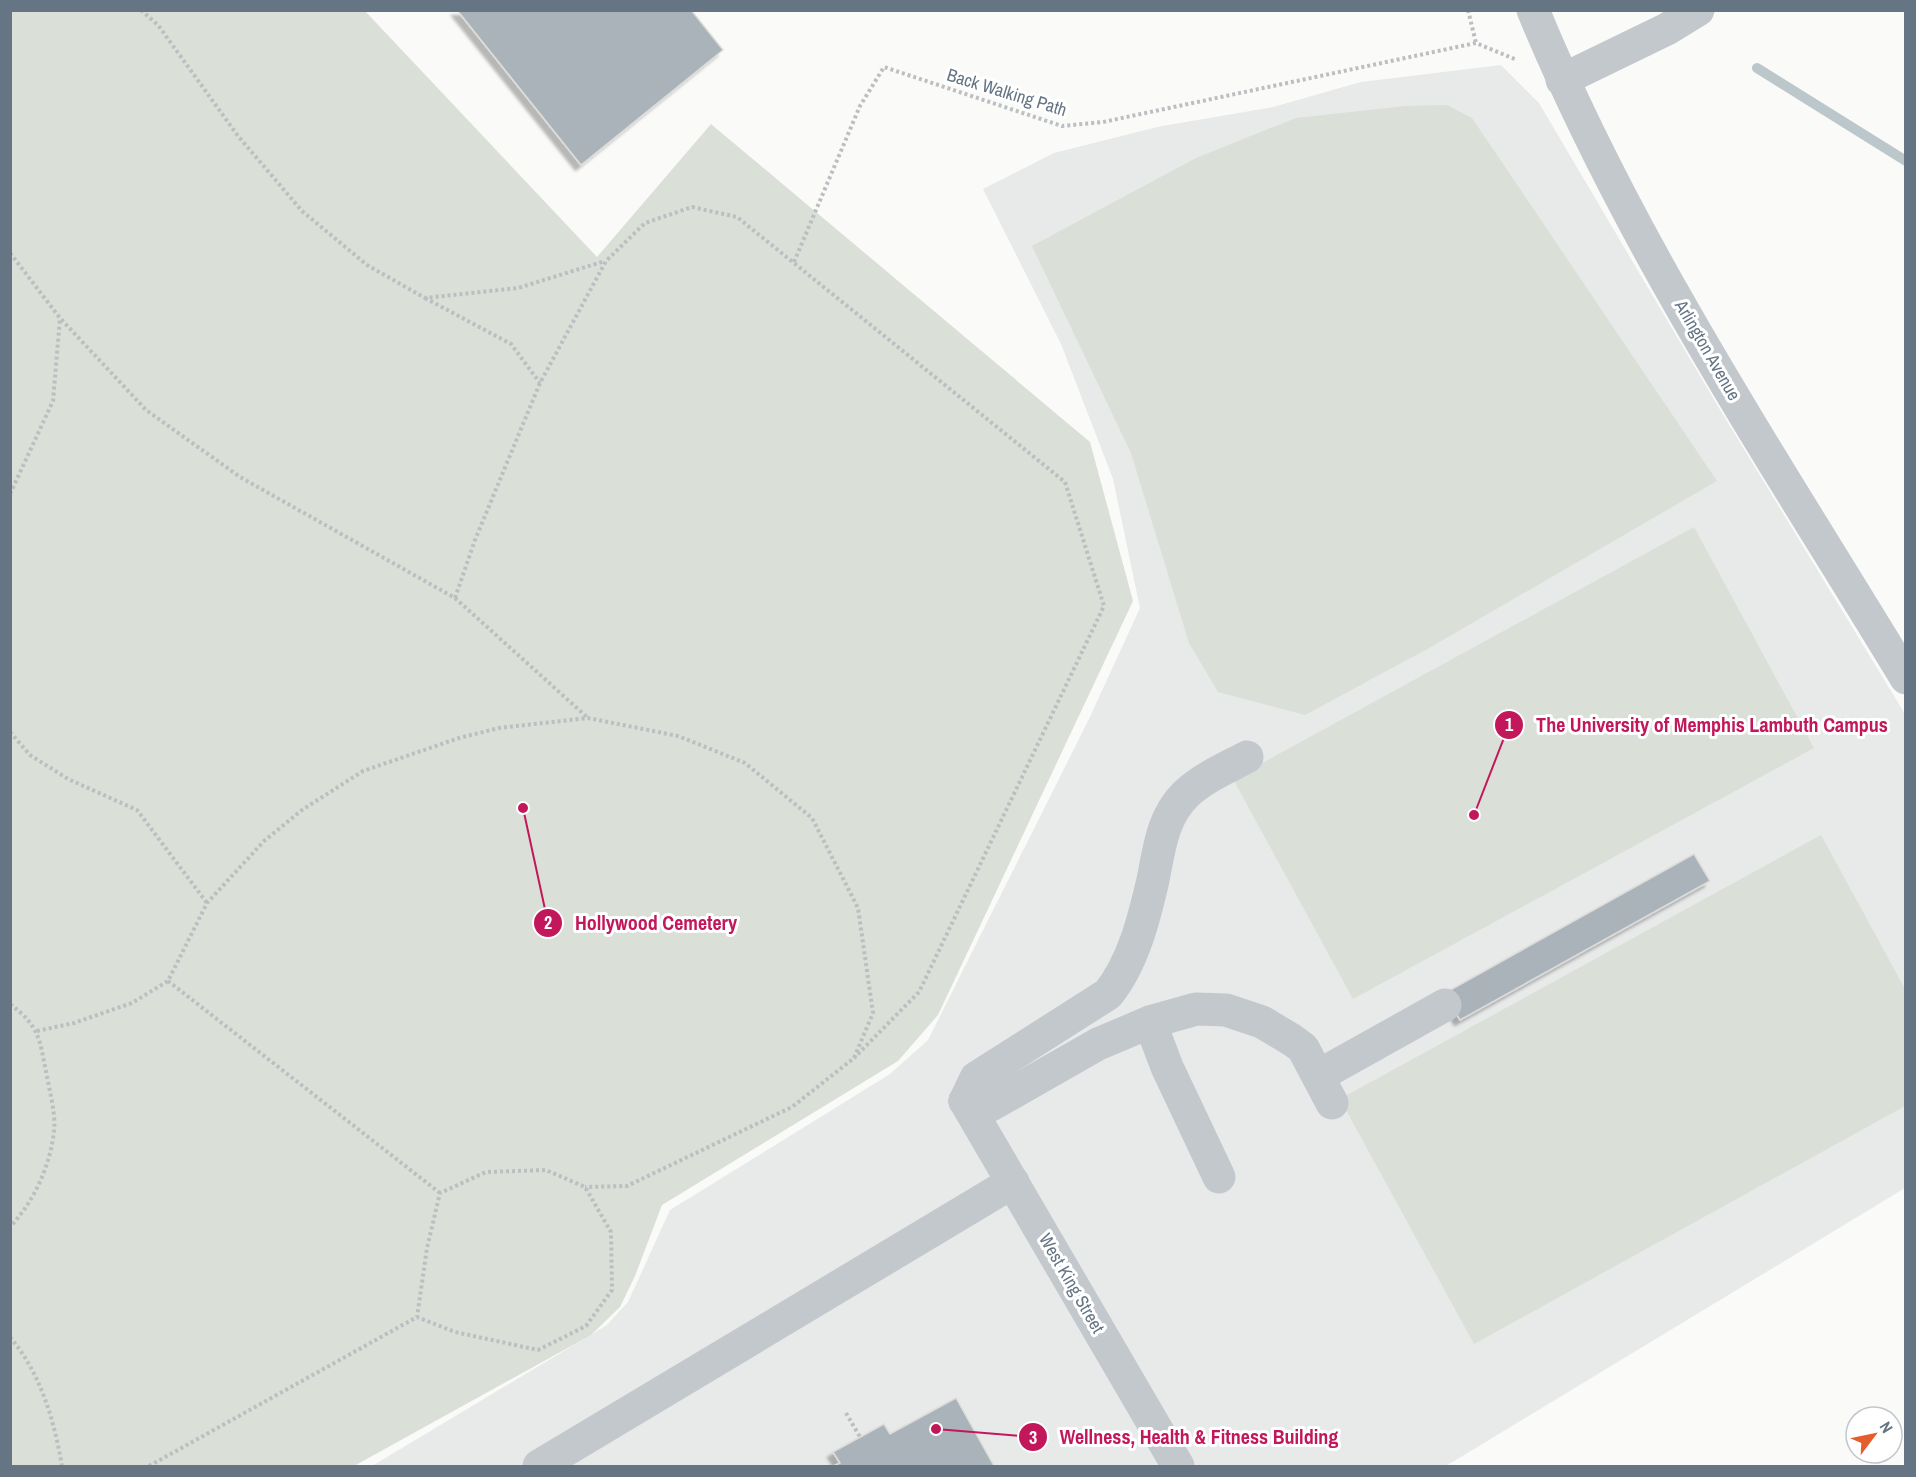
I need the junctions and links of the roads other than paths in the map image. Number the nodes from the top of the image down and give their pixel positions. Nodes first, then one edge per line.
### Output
1 (1533, 10) edge
2 (1698, 10) edge
3 (1562, 80) junction
4 (1905, 678) edge
5 (1247, 757) dead end
6 (1445, 1005) dead end
7 (1073, 1018) junction
8 (1150, 1022) junction
9 (1092, 1049) junction
10 (965, 1101) junction
11 (1220, 1177) dead end
12 (1013, 1182) junction
13 (539, 1467) edge
14 (1178, 1467) edge

1 - 3 street, Arlington Avenue
2 - 3 street
3 - 4 street, Arlington Avenue
5 - 7 street
6 - 8 street
7 - 9 street
7 - 10 street
8 - 9 street
8 - 11 street
9 - 10 street
10 - 12 street, West King Street
12 - 13 street
12 - 14 street, West King Street

